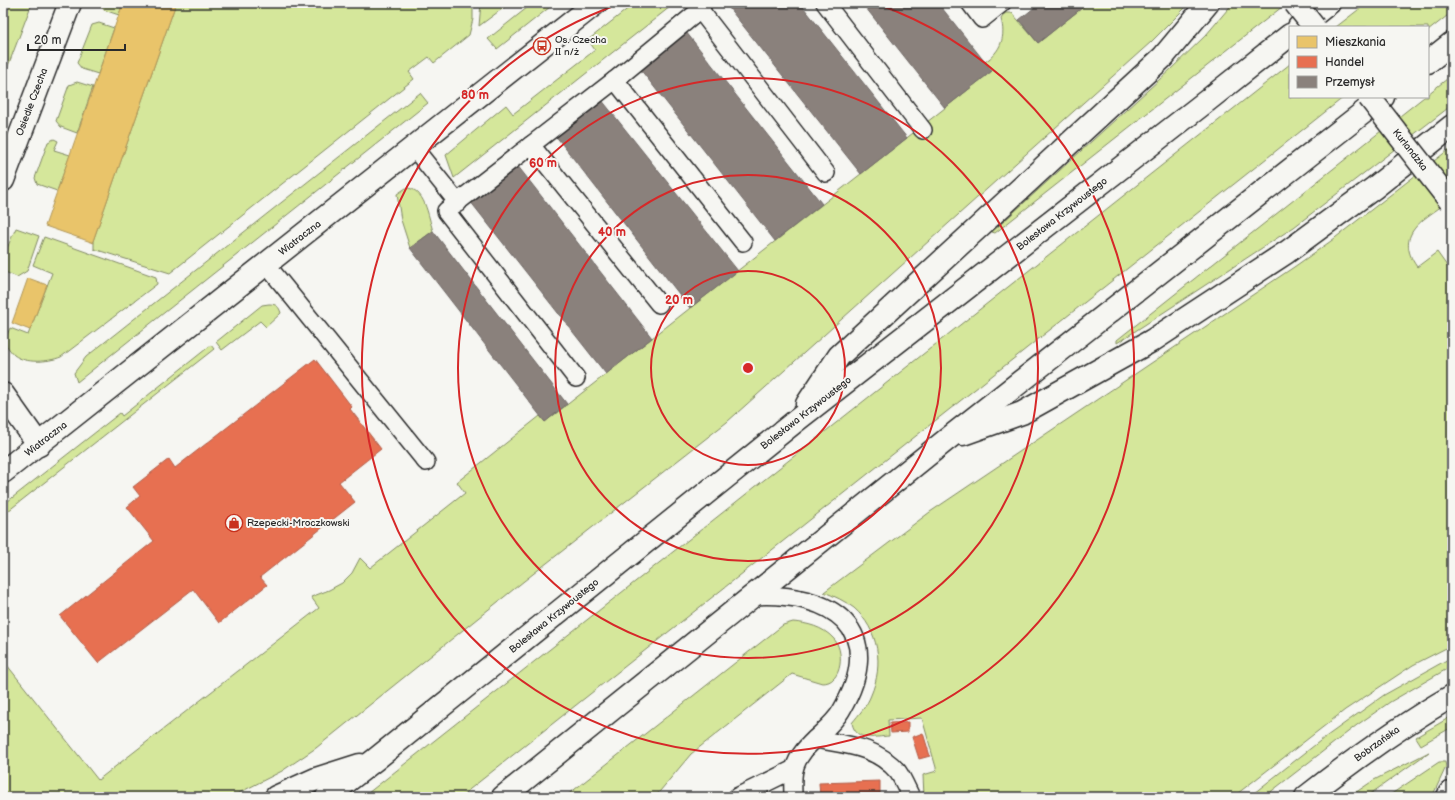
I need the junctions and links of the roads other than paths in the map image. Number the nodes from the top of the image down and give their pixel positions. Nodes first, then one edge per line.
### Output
1 (70, 3) edge
2 (596, 3) edge
3 (825, 3) edge
4 (970, 3) edge
5 (1002, 3) edge
6 (1208, 3) edge
7 (1296, 3) edge
8 (1329, 3) edge
9 (701, 7) edge
10 (1300, 26) edge
11 (1313, 26) edge
12 (1289, 35) edge
13 (1452, 42) edge
14 (1429, 61) edge
15 (615, 80) junction
16 (1370, 98) edge
17 (1382, 98) edge
18 (1452, 126) edge
19 (923, 130) dead end
20 (531, 145) junction
21 (414, 148) junction
22 (826, 173) dead end
23 (3, 180) edge
24 (1451, 202) edge
25 (458, 203) junction
26 (743, 242) dead end
27 (266, 264) junction
28 (659, 304) dead end
29 (576, 378) dead end
30 (3, 394) edge
31 (796, 420) junction
32 (945, 441) junction
33 (38, 445) junction
34 (426, 462) dead end
35 (3, 472) edge
36 (753, 596) junction
37 (1452, 696) edge
38 (815, 739) junction
39 (376, 759) junction
40 (794, 769) junction
41 (276, 797) edge
42 (327, 797) edge
43 (503, 797) edge
44 (738, 797) edge
45 (793, 797) edge
46 (911, 797) edge
47 (1306, 797) edge

1 - 23 main road, Osiedle Czecha
2 - 21 main road, Wiatraczna
3 - 19 lane
4 - 5 lane
6 - 31 main road
7 - 11 main road, bridge
8 - 10 main road
9 - 15 lane
9 - 22 lane
12 - 31 main road, Bolesława Krzywoustego
13 - 14 main road
15 - 20 lane
15 - 26 lane
16 - 24 main road, Kurlandzka, bridge
17 - 32 main road
18 - 32 main road
20 - 25 lane
20 - 28 lane
21 - 25 lane
21 - 27 main road, Wiatraczna
25 - 29 lane
27 - 33 main road, Wiatraczna
27 - 34 lane
30 - 33 main road
31 - 39 main road, Bolesława Krzywoustego
32 - 36 main road
33 - 35 main road, Wiatraczna
36 - 38 lane
36 - 43 main road
37 - 47 main road, Bobrzańska
38 - 40 lane
38 - 46 lane
39 - 41 main road
39 - 42 main road, Bolesława Krzywoustego
40 - 44 lane
40 - 45 lane

